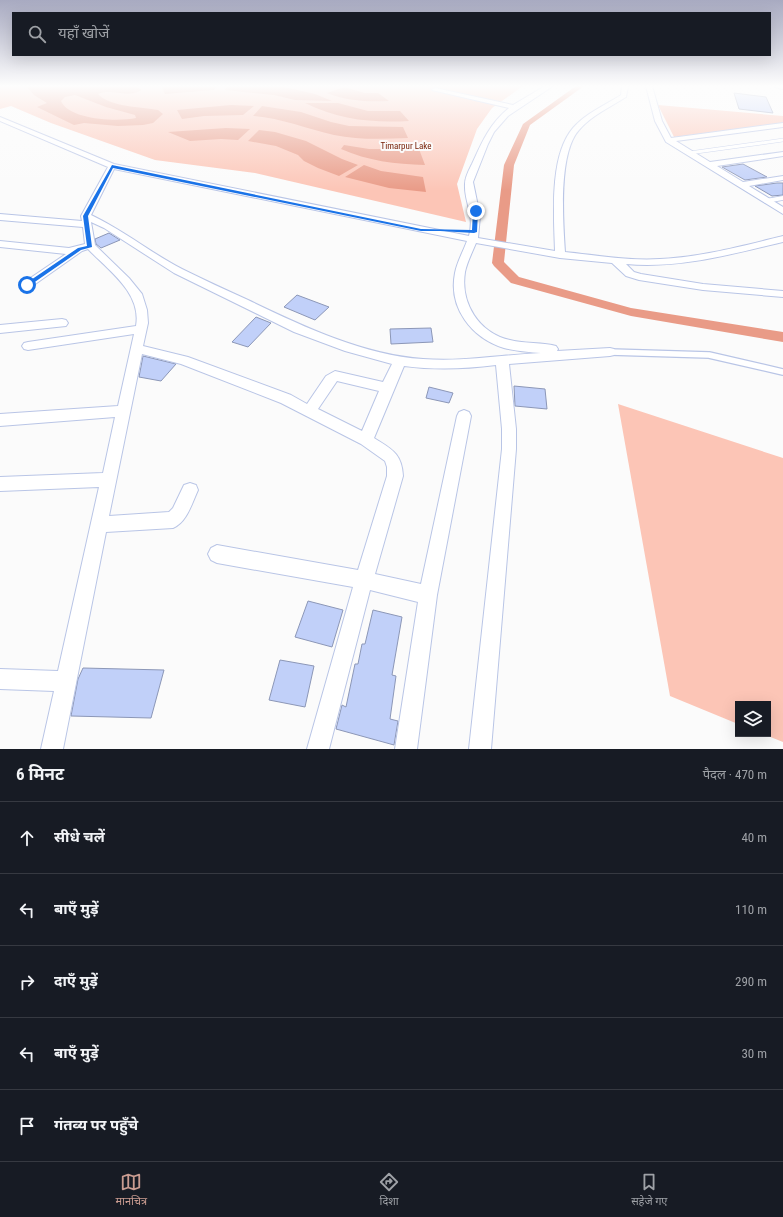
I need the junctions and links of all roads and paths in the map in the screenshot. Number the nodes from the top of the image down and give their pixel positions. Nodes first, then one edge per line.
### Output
1 (5, 121) edge
2 (498, 121) edge
3 (586, 121) edge
4 (659, 121) edge
5 (783, 125) edge
6 (669, 140) junction
7 (783, 140) edge
8 (689, 153) junction
9 (783, 154) edge
10 (708, 165) junction
11 (112, 166) junction
12 (783, 178) edge
13 (741, 185) junction
14 (783, 198) edge
15 (766, 201) junction
16 (783, 211) edge
17 (0, 217) edge
18 (86, 220) junction
19 (479, 237) junction
20 (783, 239) edge
21 (0, 244) edge
22 (85, 248) junction
23 (560, 251) junction
24 (616, 261) junction
25 (27, 285) dead end
26 (783, 294) edge
27 (62, 324) dead end
28 (0, 329) edge
29 (140, 329) junction
30 (28, 346) dead end
31 (136, 349) junction
32 (610, 352) joint
33 (575, 354) junction
34 (502, 360) junction
35 (400, 361) junction
36 (783, 372) edge
37 (387, 388) junction
38 (123, 411) junction
39 (309, 412) junction
40 (464, 416) dead end
41 (0, 420) edge
42 (366, 440) junction
43 (108, 480) junction
44 (0, 484) edge
45 (190, 490) dead end
46 (99, 525) junction
47 (217, 554) dead end
48 (364, 580) junction
49 (428, 595) junction
50 (0, 679) edge
51 (67, 681) junction
52 (52, 749) edge
53 (318, 749) edge
54 (406, 749) edge
55 (480, 749) edge

1 - 11 street
2 - 19 street
3 - 23 street
4 - 6 street
5 - 6 street
6 - 8 street
7 - 8 lane
8 - 10 street
9 - 10 street
10 - 13 street
11 - 18 street
11 - 19 street
12 - 13 street
13 - 15 street
14 - 15 lane
15 - 16 street
17 - 18 street
18 - 22 street
18 - 35 street
19 - 23 street
19 - 23 street
19 - 33 street
20 - 24 street
21 - 22 street
22 - 25 street
22 - 29 street
23 - 24 street
24 - 26 street
27 - 28 street
29 - 30 street
29 - 31 street
31 - 38 street
31 - 39 street
32 - 33 street
32 - 36 lane
33 - 34 street
34 - 35 street
34 - 55 street
35 - 37 street
37 - 39 street
37 - 42 street
38 - 41 street
38 - 43 street
39 - 42 street
40 - 49 street
42 - 48 street
43 - 44 street
43 - 46 street
45 - 46 street
46 - 51 street
47 - 48 street
48 - 49 street
48 - 53 street
49 - 54 street
50 - 51 street
51 - 52 street

